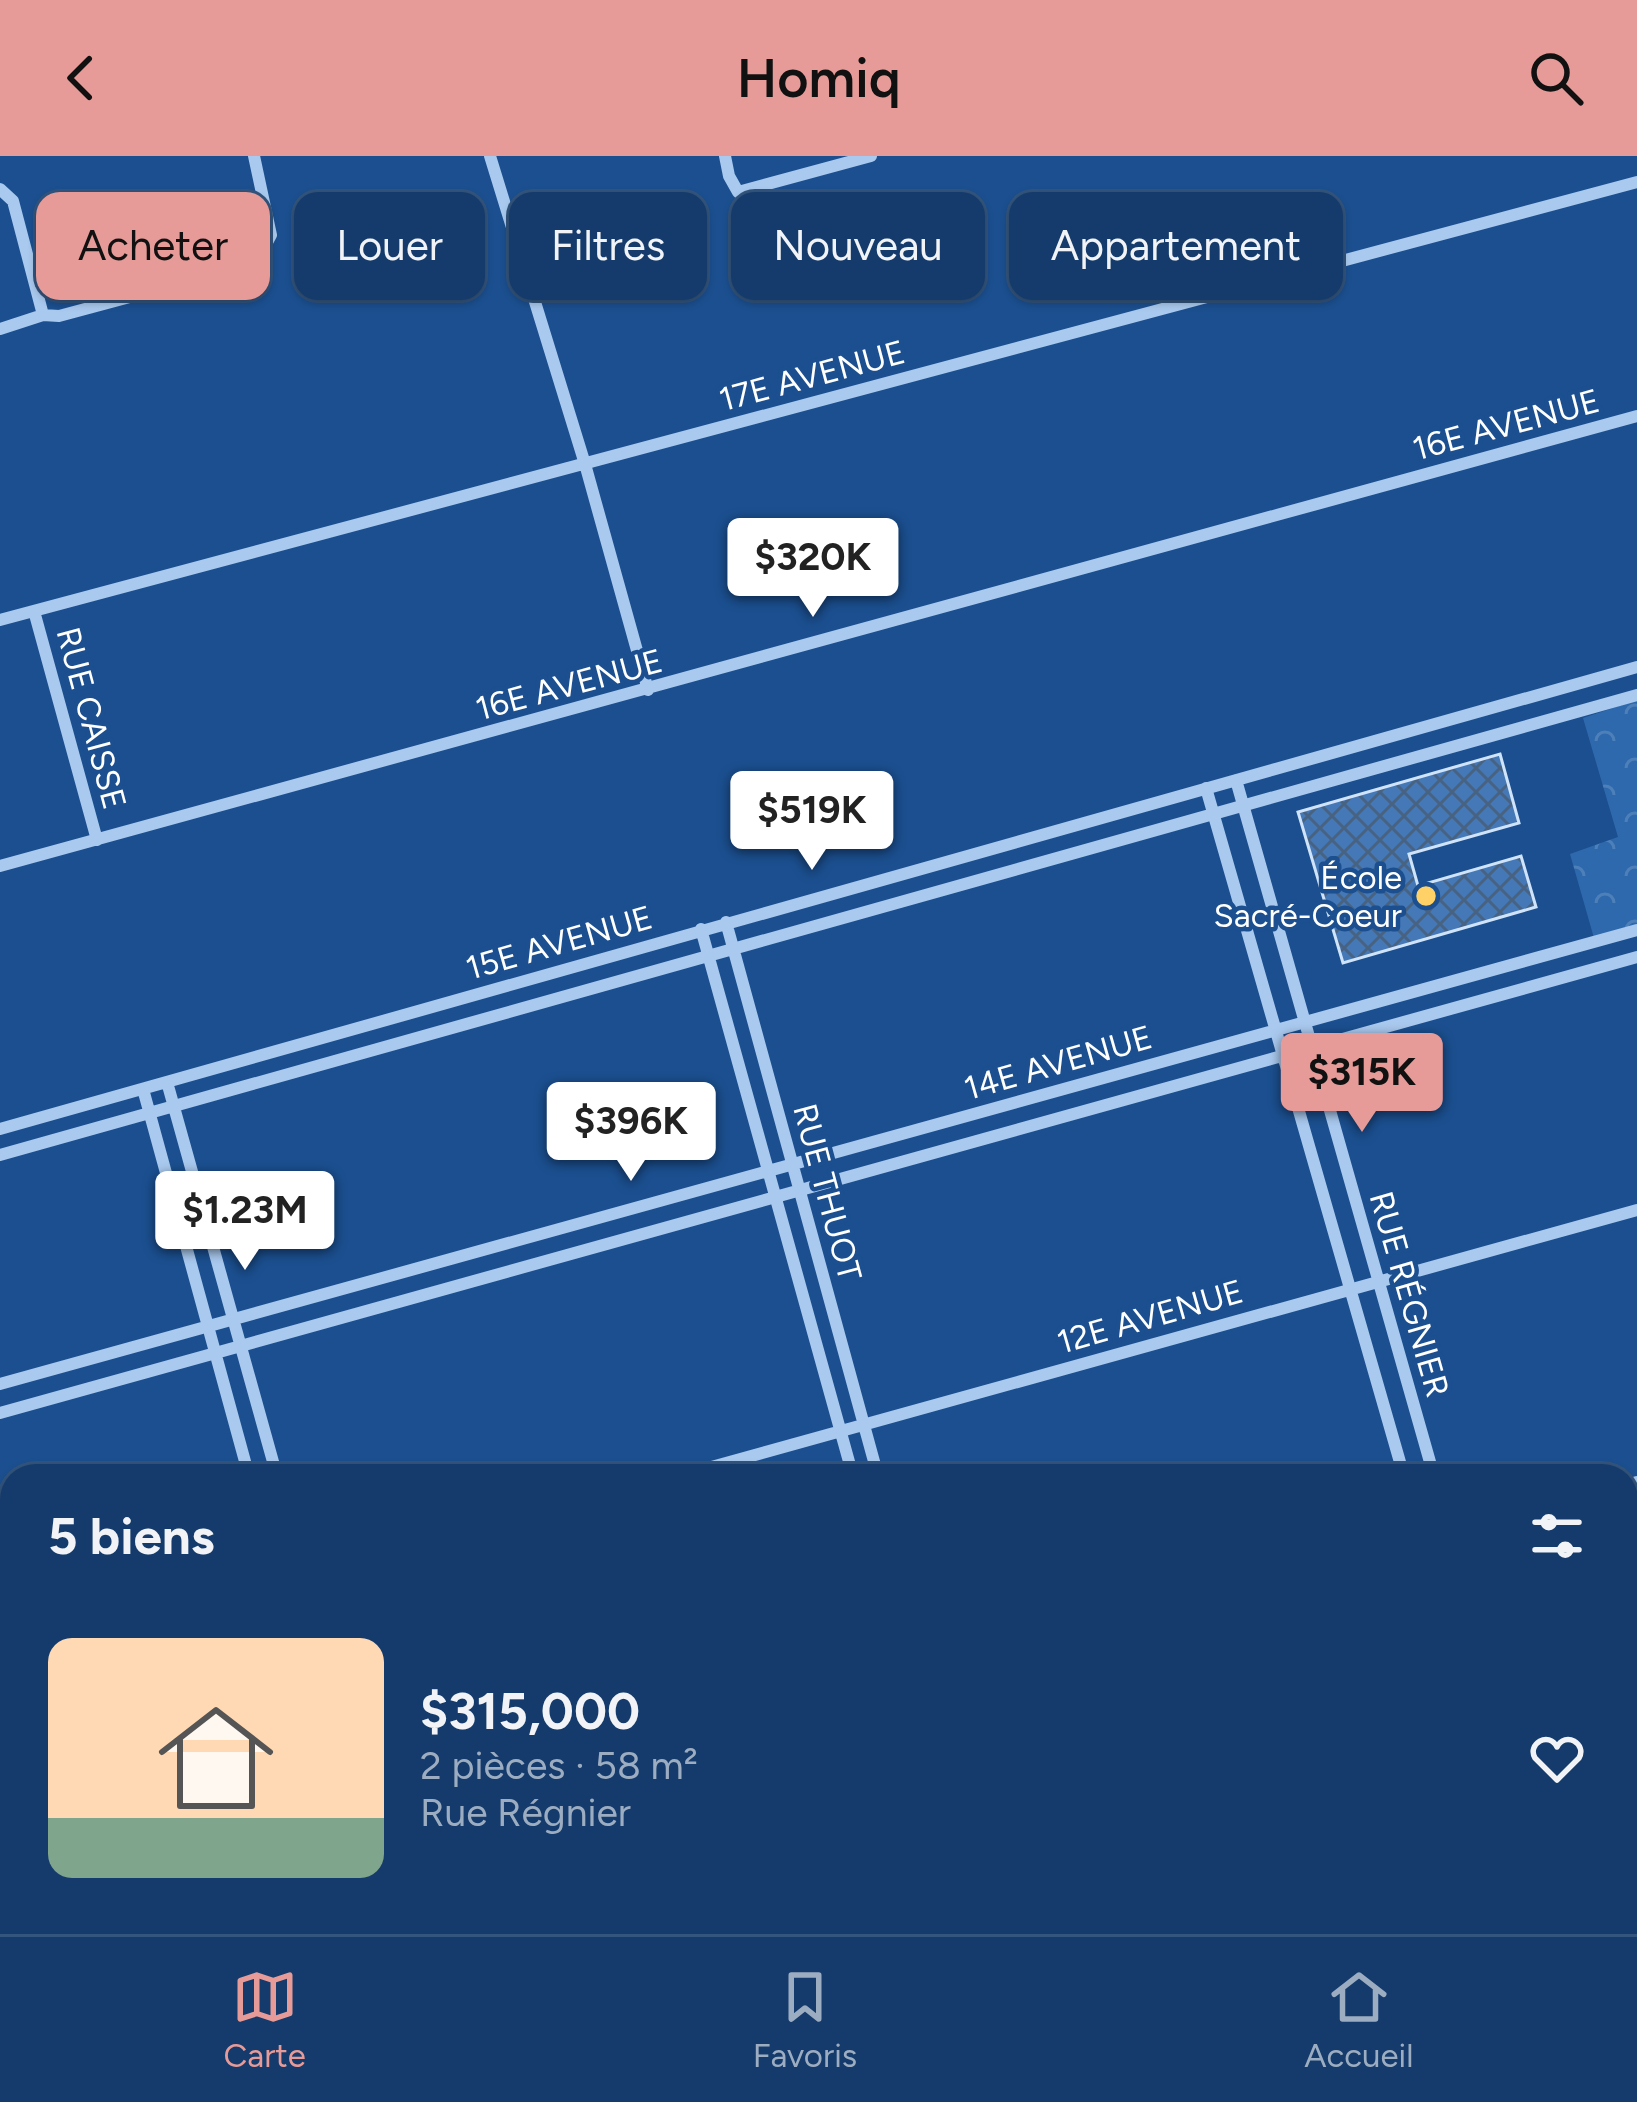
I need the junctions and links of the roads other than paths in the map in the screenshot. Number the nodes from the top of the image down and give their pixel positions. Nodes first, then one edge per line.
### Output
1 (254, 156) edge
2 (490, 156) edge
3 (725, 156) edge
4 (871, 156) edge
5 (1637, 182) edge
6 (0, 189) edge
7 (44, 315) junction
8 (0, 329) edge
9 (1637, 416) edge
10 (584, 464) junction
11 (34, 611) junction
12 (0, 620) edge
13 (1637, 667) edge
14 (648, 690) junction
15 (1637, 695) edge
16 (1531, 696) junction
17 (1540, 724) junction
18 (1407, 733) junction
19 (1414, 760) junction
20 (1236, 780) junction
21 (1206, 788) junction
22 (1244, 807) junction
23 (1214, 815) junction
24 (97, 840) junction
25 (974, 853) junction
26 (0, 866) edge
27 (981, 881) junction
28 (726, 922) junction
29 (701, 929) junction
30 (1637, 930) edge
31 (734, 950) junction
32 (709, 957) junction
33 (1637, 957) edge
34 (437, 1005) junction
35 (1305, 1022) junction
36 (1276, 1030) junction
37 (444, 1031) junction
38 (1312, 1047) junction
39 (1283, 1055) junction
40 (167, 1082) junction
41 (143, 1089) junction
42 (174, 1107) junction
43 (150, 1114) junction
44 (0, 1129) edge
45 (0, 1155) edge
46 (792, 1164) junction
47 (768, 1171) junction
48 (800, 1190) junction
49 (776, 1196) junction
50 (1637, 1210) edge
51 (494, 1247) junction
52 (502, 1273) junction
53 (1378, 1280) junction
54 (1350, 1288) junction
55 (233, 1319) junction
56 (208, 1326) junction
57 (241, 1345) junction
58 (215, 1352) junction
59 (0, 1384) edge
60 (0, 1412) edge
61 (864, 1424) junction
62 (841, 1430) junction
63 (246, 1464) edge
64 (274, 1464) edge
65 (721, 1464) edge
66 (850, 1464) edge
67 (875, 1464) edge
68 (1401, 1464) edge
69 (1431, 1464) edge

1 - 7 street
2 - 10 street
3 - 4 street
5 - 10 street, 17E AVENUE
6 - 7 street
7 - 8 street
9 - 14 street, 16E AVENUE
10 - 11 street, 17E AVENUE
10 - 14 street
11 - 12 street, 17E AVENUE
11 - 24 street, RUE CAISSE
13 - 16 street, 15E AVENUE
14 - 24 street, 16E AVENUE
15 - 17 street, 15E AVENUE
16 - 17 street
16 - 18 street, 15E AVENUE
17 - 19 street, 15E AVENUE
18 - 19 street
18 - 20 street, 15E AVENUE
19 - 22 street, 15E AVENUE
20 - 21 street, 15E AVENUE
20 - 22 street, RUE RÉGNIER
21 - 23 street, RUE RÉGNIER
21 - 25 street, 15E AVENUE
22 - 23 street, 15E AVENUE
22 - 35 street, RUE RÉGNIER
23 - 27 street, 15E AVENUE
23 - 36 street, RUE RÉGNIER
24 - 26 street, 16E AVENUE
25 - 27 street
25 - 28 street, 15E AVENUE
27 - 31 street, 15E AVENUE
28 - 29 street, 15E AVENUE
28 - 31 street, RUE THUOT
29 - 32 street, RUE THUOT
29 - 34 street, 15E AVENUE
30 - 35 street, 14E AVENUE
31 - 32 street, 15E AVENUE
31 - 46 street, RUE THUOT
32 - 37 street, 15E AVENUE
32 - 47 street, RUE THUOT
33 - 38 street, 14E AVENUE
34 - 37 street, 15E AVENUE
34 - 40 street, 15E AVENUE
35 - 36 street, 14E AVENUE
35 - 38 street, RUE RÉGNIER
36 - 39 street, RUE RÉGNIER
36 - 46 street, 14E AVENUE
37 - 42 street, 15E AVENUE
38 - 39 street, 14E AVENUE
38 - 53 street, RUE RÉGNIER
39 - 48 street, 14E AVENUE
39 - 54 street, RUE RÉGNIER
40 - 41 street, 15E AVENUE
40 - 42 street
41 - 43 street
41 - 44 street, 15E AVENUE
42 - 43 street, 15E AVENUE
42 - 55 street
43 - 45 street, 15E AVENUE
43 - 56 street
46 - 47 street, 14E AVENUE
46 - 48 street, RUE THUOT
47 - 49 street, RUE THUOT
47 - 51 street, 14E AVENUE
48 - 49 street, 14E AVENUE
48 - 61 street, RUE THUOT
49 - 52 street, 14E AVENUE
49 - 62 street, RUE THUOT
50 - 53 street, 12E AVENUE
51 - 52 street
51 - 55 street, 14E AVENUE
52 - 57 street, 14E AVENUE
53 - 54 street, 12E AVENUE
53 - 69 street, RUE RÉGNIER
54 - 61 street, 12E AVENUE
54 - 68 street, RUE RÉGNIER
55 - 56 street, 14E AVENUE
55 - 57 street
56 - 58 street
56 - 59 street, 14E AVENUE
57 - 58 street, 14E AVENUE
57 - 64 street
58 - 60 street, 14E AVENUE
58 - 63 street
61 - 62 street, 12E AVENUE
61 - 67 street, RUE THUOT
62 - 65 street, 12E AVENUE
62 - 66 street, RUE THUOT

